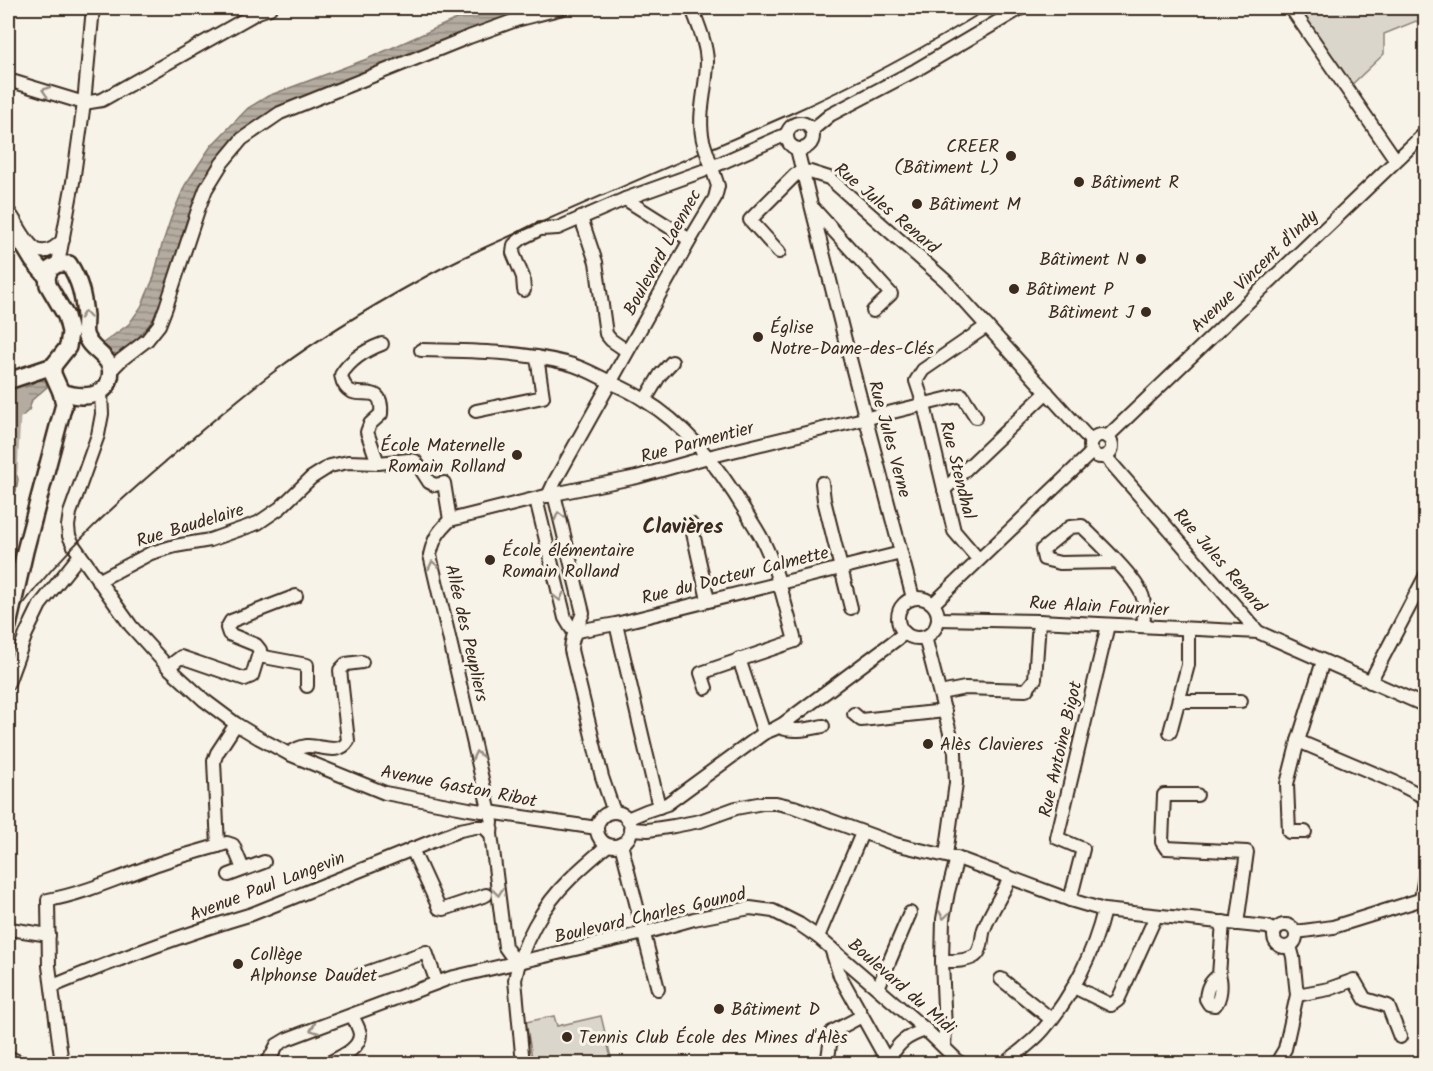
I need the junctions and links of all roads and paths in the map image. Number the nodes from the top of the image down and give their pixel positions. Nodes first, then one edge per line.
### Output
1 (93, 8) edge
2 (270, 8) edge
3 (563, 8) edge
4 (692, 8) edge
5 (1021, 8) edge
6 (1291, 8) edge
7 (8, 80) edge
8 (84, 103) junction
9 (812, 130) junction
10 (1425, 132) edge
11 (787, 134) junction
12 (797, 149) junction
13 (707, 160) junction
14 (1396, 160) junction
15 (802, 171) junction
16 (625, 199) junction
17 (811, 206) junction
18 (8, 211) edge
19 (581, 218) junction
20 (8, 220) edge
21 (690, 240) junction
22 (63, 242) junction
23 (779, 252) dead end
24 (56, 269) junction
25 (524, 290) dead end
26 (873, 311) dead end
27 (987, 326) junction
28 (382, 344) dead end
29 (421, 350) dead end
30 (627, 351) junction
31 (537, 357) junction
32 (672, 362) dead end
33 (113, 364) junction
34 (53, 370) junction
35 (14, 379) edge
36 (610, 382) junction
37 (1047, 392) junction
38 (96, 394) junction
39 (66, 397) junction
40 (645, 400) junction
41 (924, 405) junction
42 (476, 411) dead end
43 (976, 417) dead end
44 (866, 418) junction
45 (1107, 437) junction
46 (1091, 446) junction
47 (1105, 456) junction
48 (708, 457) junction
49 (378, 463) junction
50 (822, 483) dead end
51 (944, 490) junction
52 (546, 496) junction
53 (450, 520) junction
54 (691, 524) dead end
55 (901, 553) junction
56 (80, 555) junction
57 (978, 559) junction
58 (1117, 562) junction
59 (840, 568) junction
60 (1425, 575) edge
61 (94, 576) junction
62 (62, 579) junction
63 (779, 583) junction
64 (296, 596) dead end
65 (913, 598) junction
66 (708, 600) junction
67 (933, 604) junction
68 (850, 608) dead end
69 (938, 619) junction
70 (1039, 621) junction
71 (616, 624) junction
72 (1108, 625) junction
73 (8, 626) edge
74 (1144, 626) junction
75 (1188, 629) junction
76 (903, 630) junction
77 (577, 631) junction
78 (1258, 632) junction
79 (925, 637) junction
80 (259, 656) junction
81 (739, 659) junction
82 (1323, 661) junction
83 (362, 662) dead end
84 (168, 667) junction
85 (1370, 682) junction
86 (8, 683) edge
87 (307, 686) dead end
88 (706, 688) dead end
89 (940, 693) junction
90 (1179, 701) junction
91 (1241, 701) dead end
92 (1425, 706) edge
93 (945, 711) junction
94 (854, 714) dead end
95 (236, 724) junction
96 (823, 726) dead end
97 (779, 727) junction
98 (1170, 732) dead end
99 (764, 733) junction
100 (1298, 741) junction
101 (288, 754) junction
102 (1197, 795) dead end
103 (1425, 798) edge
104 (659, 807) junction
105 (469, 809) junction
106 (488, 812) junction
107 (614, 812) junction
108 (629, 824) junction
109 (465, 828) junction
110 (597, 828) junction
111 (1305, 832) dead end
112 (862, 833) junction
113 (491, 834) junction
114 (614, 844) junction
115 (218, 846) junction
116 (412, 849) junction
117 (952, 857) junction
118 (264, 862) dead end
119 (243, 869) junction
120 (1425, 870) edge
121 (229, 875) dead end
122 (1010, 878) junction
123 (486, 895) dead end
124 (1423, 898) edge
125 (1070, 900) junction
126 (1104, 910) junction
127 (910, 913) dead end
128 (1156, 916) junction
129 (1223, 922) junction
130 (1237, 924) junction
131 (8, 930) edge
132 (1275, 931) junction
133 (1296, 932) junction
134 (644, 933) junction
135 (50, 935) junction
136 (818, 937) junction
137 (1290, 946) junction
138 (831, 947) junction
139 (942, 961) junction
140 (519, 963) junction
141 (360, 975) dead end
142 (1220, 975) dead end
143 (1001, 979) dead end
144 (437, 983) junction
145 (53, 986) junction
146 (1074, 987) junction
147 (879, 988) junction
148 (658, 989) dead end
149 (1297, 996) junction
150 (352, 1016) junction
151 (862, 1016) junction
152 (1051, 1018) junction
153 (927, 1030) junction
154 (1400, 1037) dead end
155 (944, 1047) junction
156 (8, 1057) edge
157 (1020, 1059) edge
158 (888, 1062) edge
159 (62, 1063) edge
160 (23, 1064) edge
161 (267, 1064) edge
162 (327, 1064) edge
163 (523, 1064) edge
164 (827, 1064) edge
165 (961, 1064) edge
166 (1004, 1064) edge
167 (1276, 1064) edge

1 - 8 street
2 - 8 street
3 - 33 street
4 - 13 street, Boulevard Laennec
5 - 9 street
6 - 14 street
8 -> 7 street
8 - 22 street
9 - 11 street
9 - 12 street
10 - 14 street, Avenue Vincent d'Indy
11 - 12 street
11 - 13 street
12 - 15 street, Rue Jules Verne
13 - 16 street
13 - 21 street, Boulevard Laennec
14 - 45 street, Avenue Vincent d'Indy
15 - 17 street, Rue Jules Verne
15 - 23 street
15 - 27 street, Rue Jules Renard
16 - 19 street
16 - 21 street
17 - 26 street
17 - 44 street, Rue Jules Verne
18 - 22 street
19 - 25 street
19 - 30 street
20 - 24 main road
21 - 30 street, Boulevard Laennec
22 - 24 street
33 -> 24 main road
24 - 34 main road
27 - 37 street, Rue Jules Renard
27 - 41 street
28 - 49 street
29 - 31 street
30 - 36 street, Boulevard Laennec
31 - 36 street
31 - 42 street
32 - 40 street
33 - 38 main road
34 - 35 main road
34 - 39 main road
36 - 40 street
36 - 52 street, Boulevard Laennec
37 - 46 street, Rue Jules Renard
37 - 51 street
38 - 39 main road
38 - 56 street, Avenue Gaston Ribot
39 - 73 main road
40 - 48 street
41 - 43 street
41 - 44 street, Rue Stendhal
41 - 51 street, Rue Stendhal
44 - 48 street, Rue Parmentier
44 - 55 street, Rue Jules Verne
45 - 46 street
45 - 47 street
46 - 47 street
46 - 57 street
47 - 78 street, Rue Jules Renard
48 - 52 street, Rue Parmentier
48 - 63 street
49 - 53 street, Rue Baudelaire
49 - 61 street, Rue Baudelaire
50 - 59 street
51 - 57 street, Rue Stendhal
52 - 53 street
77 -> 52 street
52 -> 77 street
106 -> 53 street, Allée des Peupliers
54 - 66 street
55 - 59 street, Rue du Docteur Calmette
55 - 65 street, Rue Jules Verne
56 - 61 street, Avenue Gaston Ribot
56 - 62 street
57 - 67 street
58 - 58 street
58 - 74 street
59 - 63 street, Rue du Docteur Calmette
59 - 68 street
60 - 85 street
61 - 62 street, Rue Baudelaire
61 - 84 street, Avenue Gaston Ribot
62 - 86 street
63 - 66 street, Rue du Docteur Calmette
63 - 81 street
64 - 80 street
65 - 67 street
65 - 76 street
66 - 71 street, Rue du Docteur Calmette
67 - 69 street
69 - 70 street, Rue Alain Fournier
69 - 79 street
70 - 72 street, Rue Alain Fournier
70 - 89 street
71 - 77 street, Rue du Docteur Calmette
71 - 104 street
72 - 74 street, Rue Alain Fournier
72 - 125 street, Rue Antoine Bigot
74 - 75 street, Rue Alain Fournier
75 - 78 street, Rue Alain Fournier
75 - 90 street
76 - 79 street
76 - 97 street
76 - 99 street
77 - 107 street
78 - 82 street, Rue Jules Renard
79 - 89 street
80 - 84 street
80 - 87 street
81 - 88 street
81 - 99 street
82 - 85 street, Rue Jules Renard
82 - 100 street
83 - 101 street
84 - 95 street, Avenue Gaston Ribot
85 - 92 street, Rue Jules Renard
89 - 93 street
90 - 91 street
90 - 98 street
93 - 94 street
93 - 117 street
95 - 101 street, Avenue Gaston Ribot
95 - 115 street
96 - 97 street
97 - 99 street
99 - 104 street
100 - 103 street
100 - 111 street
101 - 105 street, Avenue Gaston Ribot
102 - 130 street
104 - 108 street
105 - 106 street, Avenue Gaston Ribot
105 - 109 street
106 - 109 street
106 - 110 street, Avenue Gaston Ribot
106 - 113 street, Allée des Peupliers
107 - 108 street
107 - 110 street
108 - 112 street
108 - 114 street
109 - 113 street
109 - 116 street, Avenue Paul Langevin
110 - 114 street
112 - 117 street
112 - 136 street
113 -> 140 street, Allée des Peupliers
114 - 134 street
114 - 140 street
115 - 119 street
115 - 135 street
116 - 123 street
116 - 145 street, Avenue Paul Langevin
117 - 122 street
117 -> 139 street
118 - 119 street
119 - 121 street
120 - 124 street
122 - 125 street
122 - 139 street
124 - 133 street
125 - 126 street
126 - 128 street
126 - 146 street
127 - 147 street
128 - 129 street
128 - 146 street
129 - 130 street
129 - 142 street
130 - 132 street
131 - 135 street
132 - 133 street
132 - 137 street
133 - 137 street
134 - 136 street, Boulevard Charles Gounod
134 - 140 street, Boulevard Charles Gounod
134 - 148 street
135 - 145 street
136 - 138 street, Boulevard du Midi
137 - 149 street
138 - 147 street, Boulevard du Midi
138 - 151 street
139 - 155 street
140 - 144 street, Boulevard Charles Gounod
140 - 163 street
141 - 144 street
143 - 152 street
144 - 150 street, Boulevard Charles Gounod
145 - 159 street
146 - 152 street
147 - 153 street, Boulevard du Midi
149 - 154 street
149 - 167 street
150 -> 161 street, Boulevard Charles Gounod
150 - 162 street
151 - 158 street
151 - 164 street
152 - 157 street
153 - 155 street, Boulevard du Midi
153 - 158 street
155 - 165 street, Boulevard du Midi
156 - 160 street
157 - 166 street

